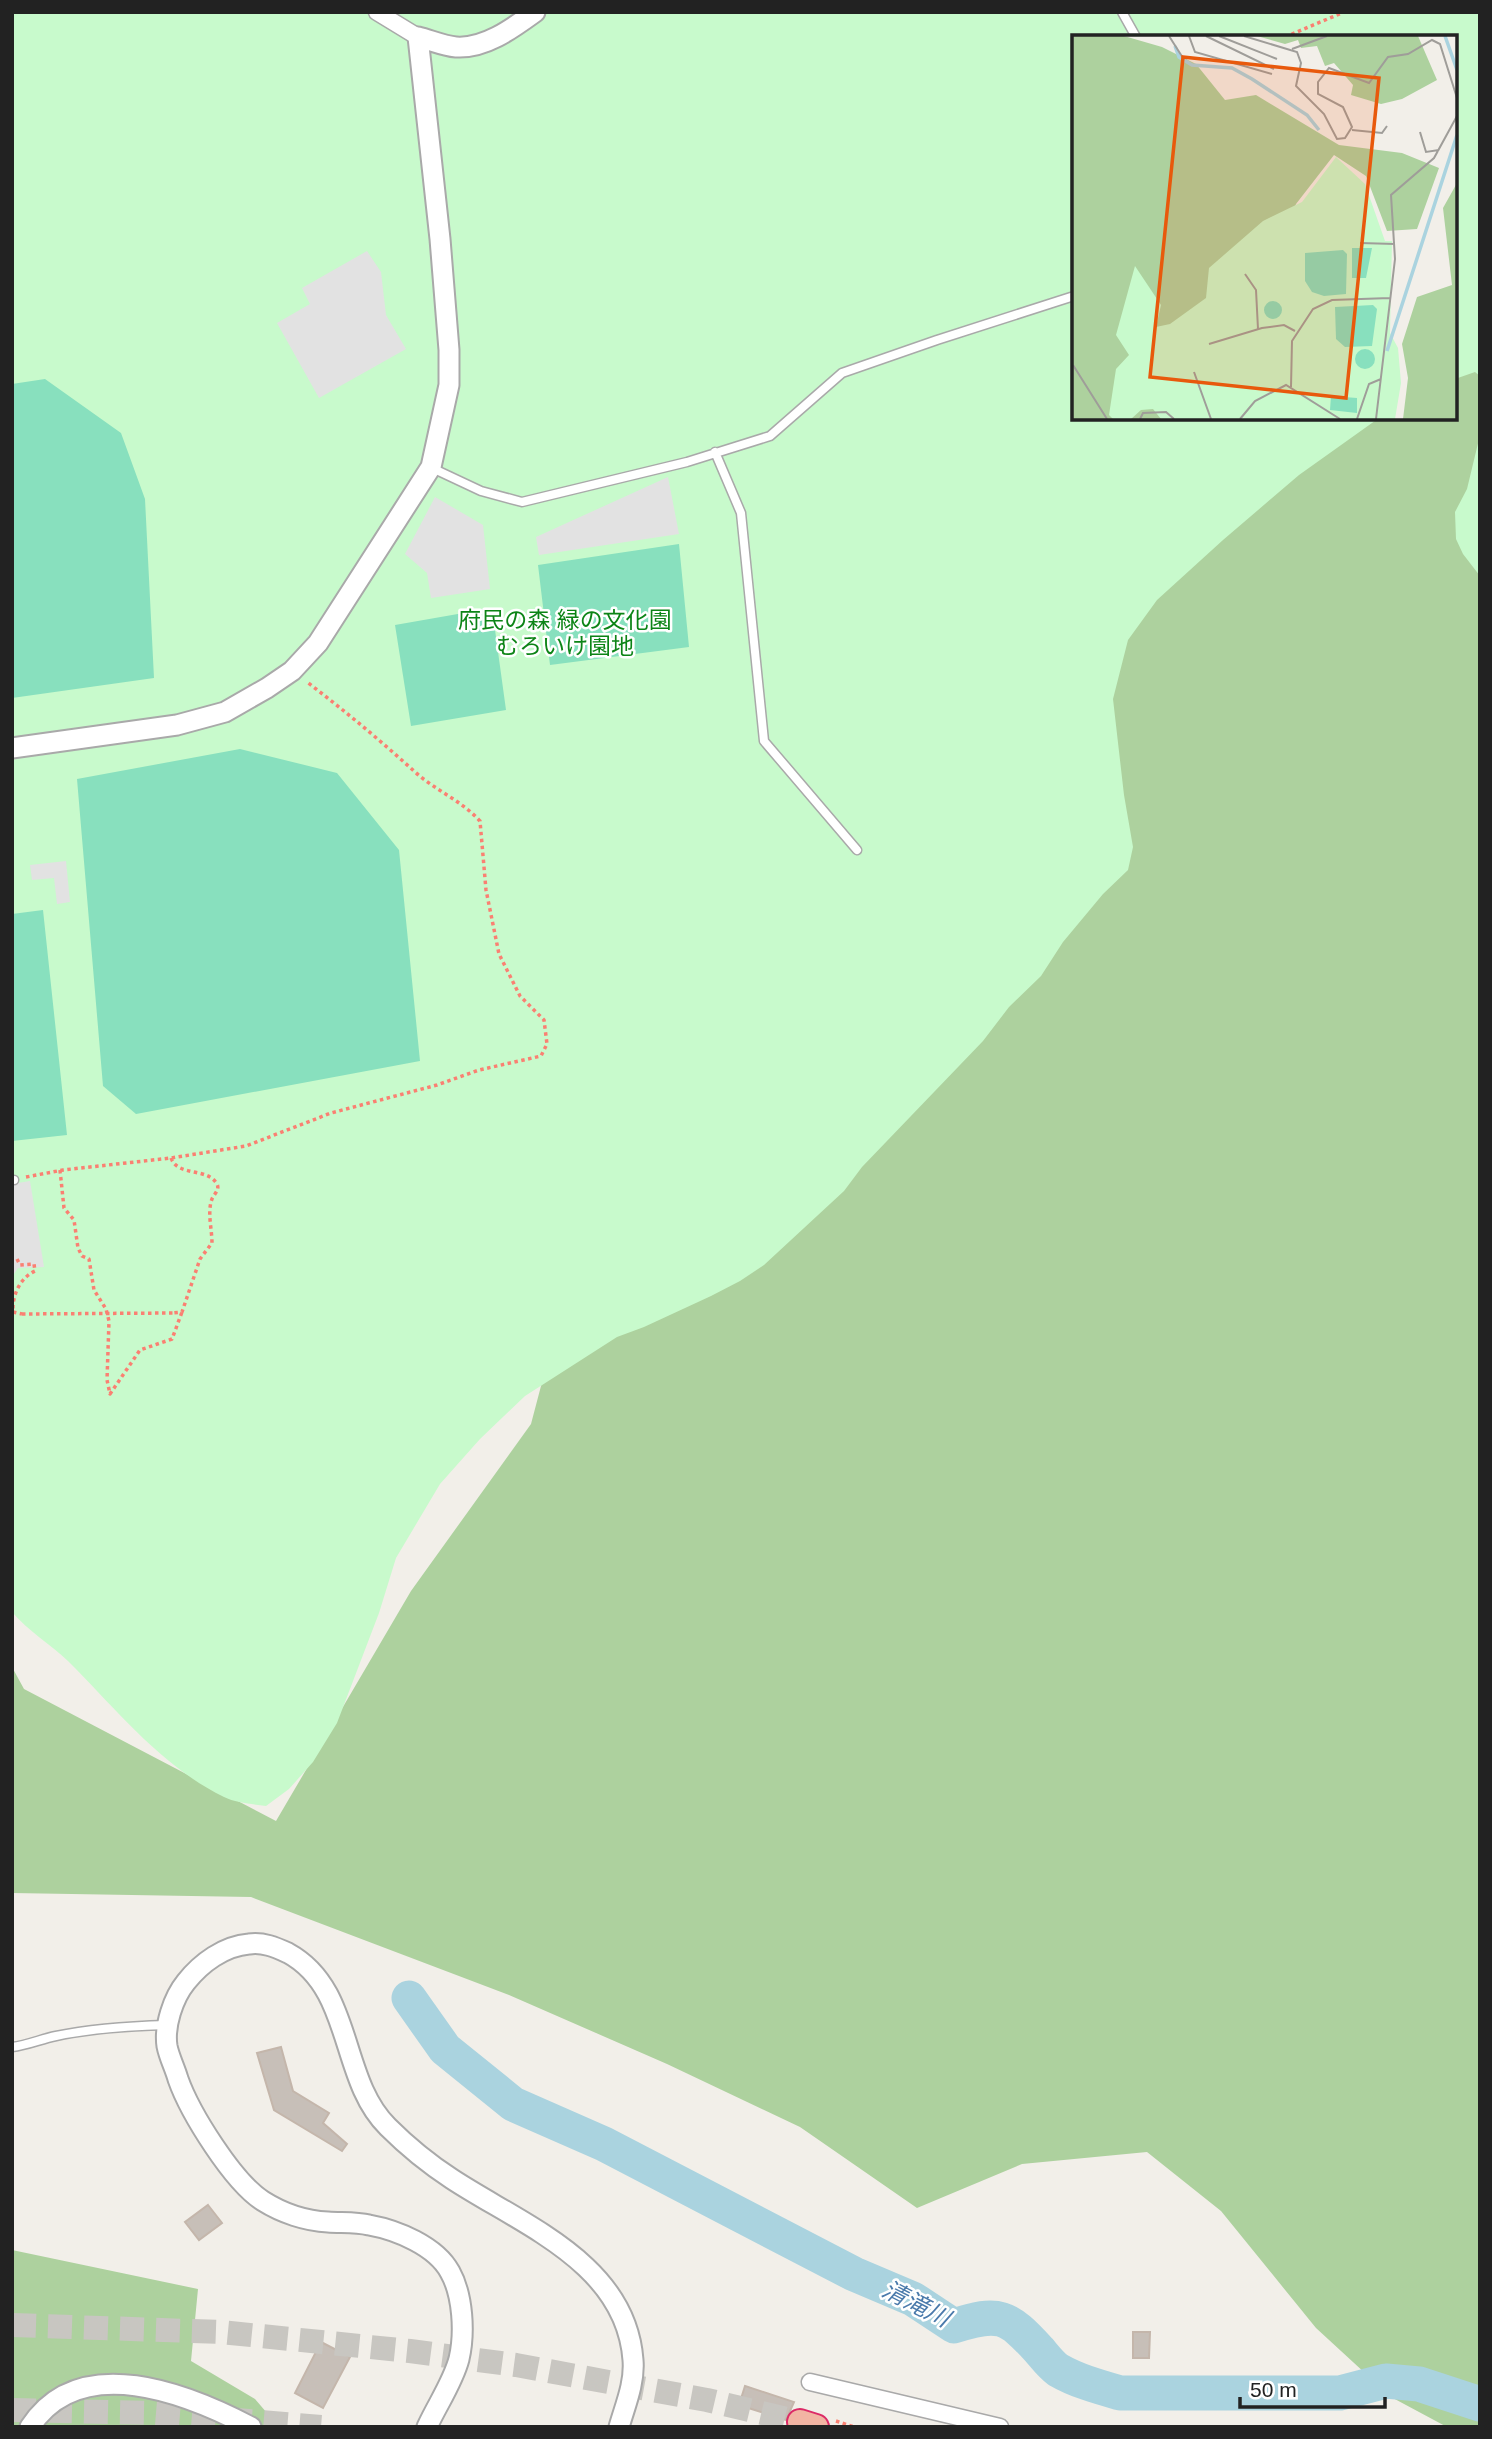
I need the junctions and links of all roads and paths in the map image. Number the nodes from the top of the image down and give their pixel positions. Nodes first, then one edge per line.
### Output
1 (377, 12) edge
2 (536, 12) edge
3 (1122, 12) edge
4 (1344, 12) edge
5 (1135, 35) edge
6 (1290, 35) edge
7 (418, 37) junction
8 (1072, 297) edge
9 (715, 452) junction
10 (431, 467) junction
11 (292, 671) junction
12 (12, 748) edge
13 (857, 850) dead end
14 (171, 1158) junction
15 (60, 1170) junction
16 (13, 1180) edge
17 (17, 1259) dead end
18 (182, 1312) junction
19 (167, 2025) junction
20 (12, 2047) edge
21 (810, 2382) dead end
22 (30, 2427) edge
23 (251, 2427) edge
24 (427, 2427) edge
25 (619, 2427) edge
26 (1000, 2427) edge

1 - 7 street
2 - 7 street
3 - 5 lane
4 - 6 path
7 - 10 street
8 - 9 lane
9 - 10 lane
9 - 13 lane
10 - 11 street
11 - 12 street
11 - 14 path
14 - 15 path
14 - 18 path
15 - 16 path
15 - 18 path
17 - 18 path, bridge
19 - 20 lane
19 - 24 street
19 - 25 street
21 - 26 street
22 - 23 street

